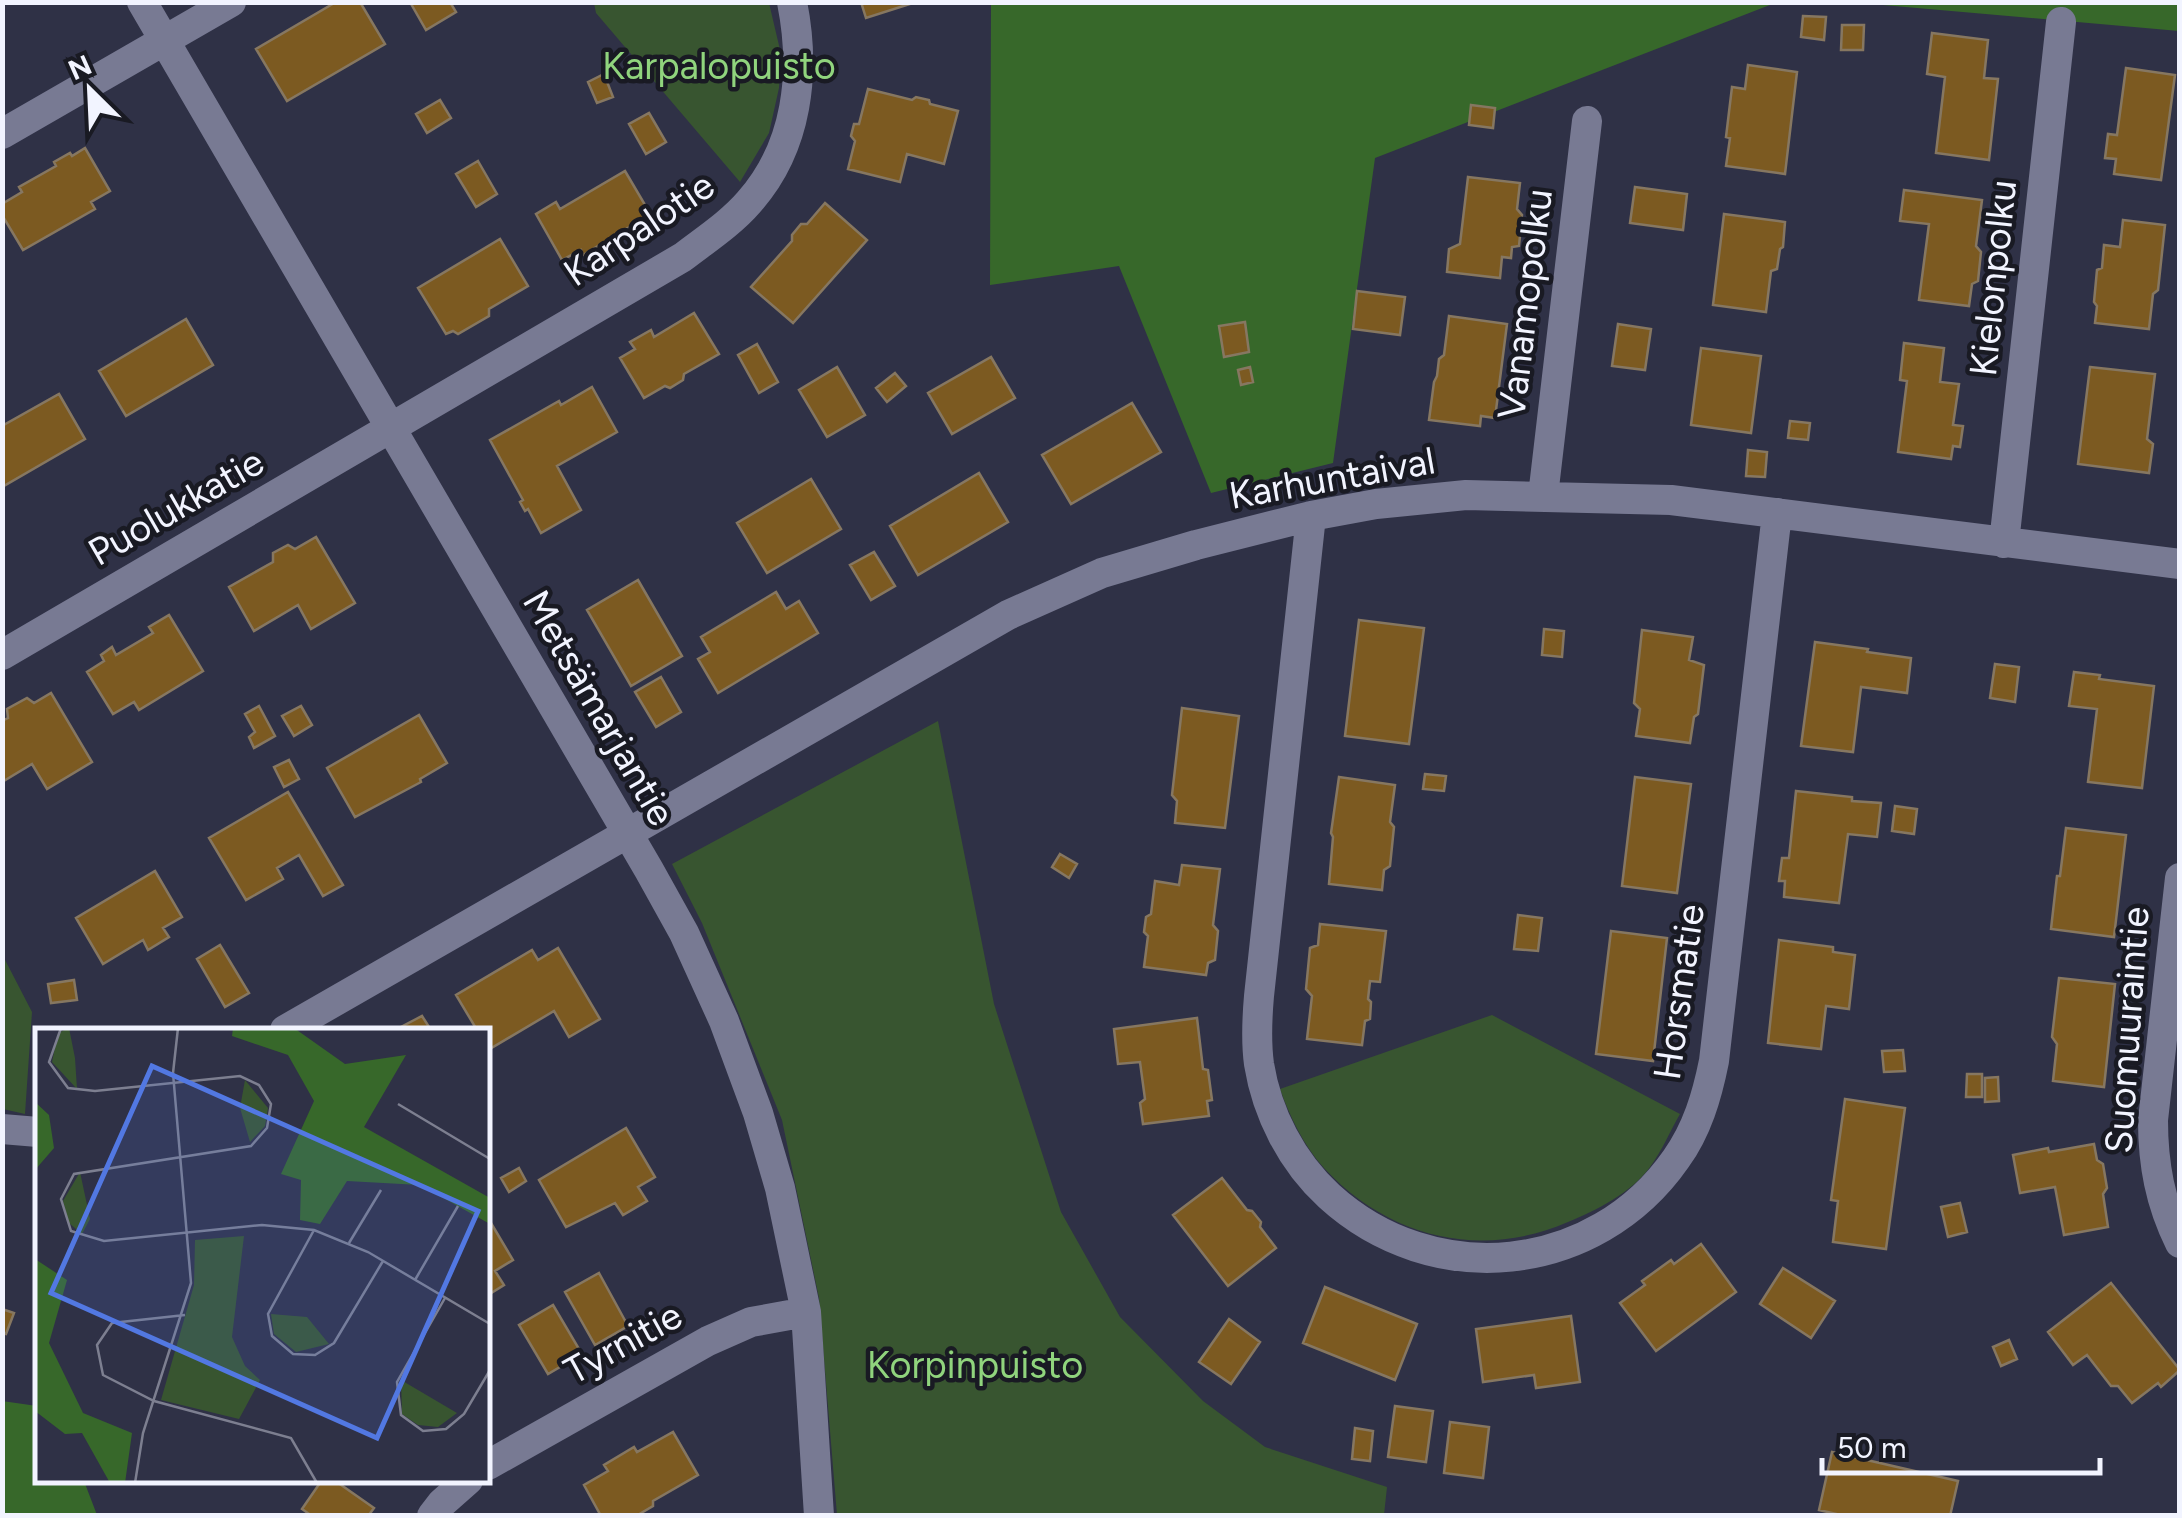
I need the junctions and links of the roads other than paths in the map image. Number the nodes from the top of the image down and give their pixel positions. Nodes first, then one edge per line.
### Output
1 (142, 2) edge
2 (231, 2) edge
3 (792, 2) edge
4 (2061, 22) dead end
5 (165, 42) junction
6 (1587, 121) dead end
7 (2, 134) edge
8 (389, 428) junction
9 (1543, 496) junction
10 (1777, 513) junction
11 (1312, 516) junction
12 (2004, 542) junction
13 (2180, 564) edge
14 (2, 656) edge
15 (626, 834) junction
16 (2180, 878) edge
17 (288, 1028) edge
18 (2, 1129) edge
19 (35, 1132) edge
20 (2180, 1243) edge
21 (806, 1312) junction
22 (490, 1464) edge
23 (465, 1483) edge
24 (432, 1516) edge
25 (820, 1516) edge

1 - 5 street, Metsämarjantie
2 - 5 street
3 - 8 street, Karpalotie
4 - 12 street, Kielonpolku
5 - 7 street
5 - 8 street, Metsämarjantie
6 - 9 street, Vanamopolku
8 - 14 street, Puolukkatie
8 - 15 street, Metsämarjantie
9 - 10 street, Karhuntaival
9 - 11 street, Karhuntaival
10 - 11 street, Horsmatie
10 - 12 street, Karhuntaival
11 - 15 street, Karhuntaival
12 - 13 street, Karhuntaival
15 - 17 street
15 - 21 street, Metsämarjantie
16 - 20 street, Suomuuraintie
18 - 19 street
21 - 22 street, Tyrnitie
21 - 25 street, Metsämarjantie
23 - 24 street

